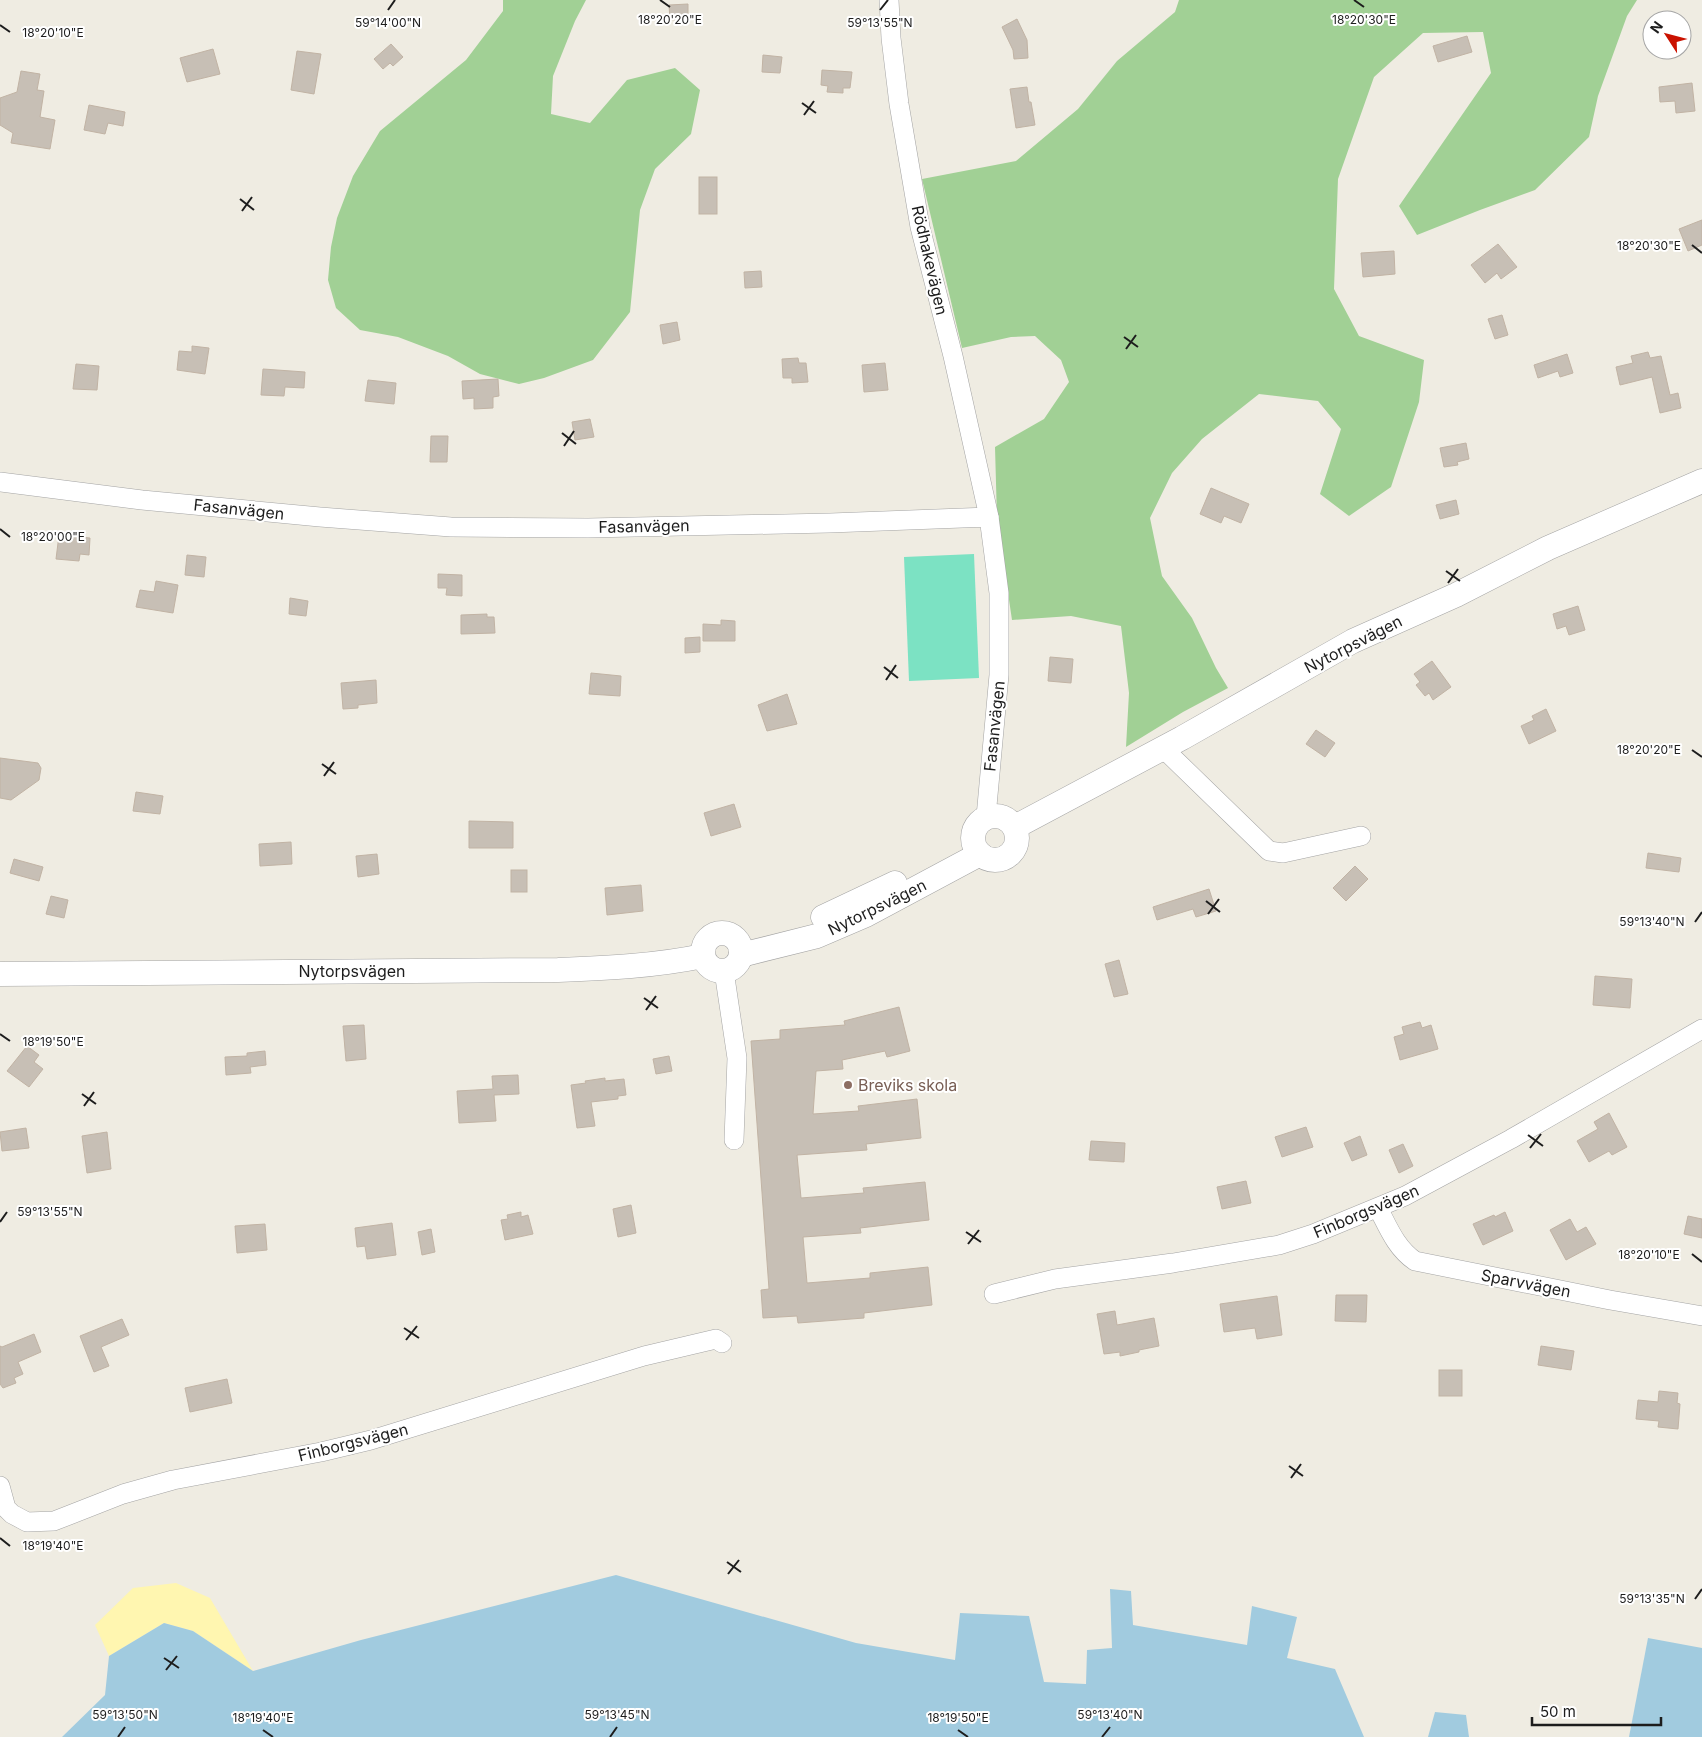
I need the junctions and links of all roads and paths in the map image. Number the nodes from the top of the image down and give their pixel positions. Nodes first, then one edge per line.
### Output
1 (889, 0) edge
2 (1702, 481) edge
3 (0, 482) edge
4 (989, 517) junction
5 (1159, 750) junction
6 (986, 817) junction
7 (1015, 827) junction
8 (1361, 836) dead end
9 (976, 847) junction
10 (739, 948) junction
11 (703, 956) junction
12 (724, 971) junction
13 (0, 974) edge
14 (1702, 1029) edge
15 (734, 1140) dead end
16 (1378, 1208) junction
17 (994, 1294) dead end
18 (1702, 1316) edge
19 (722, 1343) dead end
20 (0, 1486) edge

1 - 4 street, Rödhakevägen
2 - 5 street, Nytorpsvägen
3 - 4 street, Fasanvägen
4 - 6 street, Fasanvägen
5 - 7 street, Nytorpsvägen
5 - 8 street
6 - 7 street
6 - 9 street
7 - 9 street
9 - 10 street, Nytorpsvägen
10 - 11 street
10 - 12 street
11 - 12 street
11 - 13 street, Nytorpsvägen
12 - 15 street
14 - 16 street, Finborgsvägen
16 - 17 street, Finborgsvägen
16 - 18 street, Sparvvägen
19 - 20 street, Finborgsvägen

